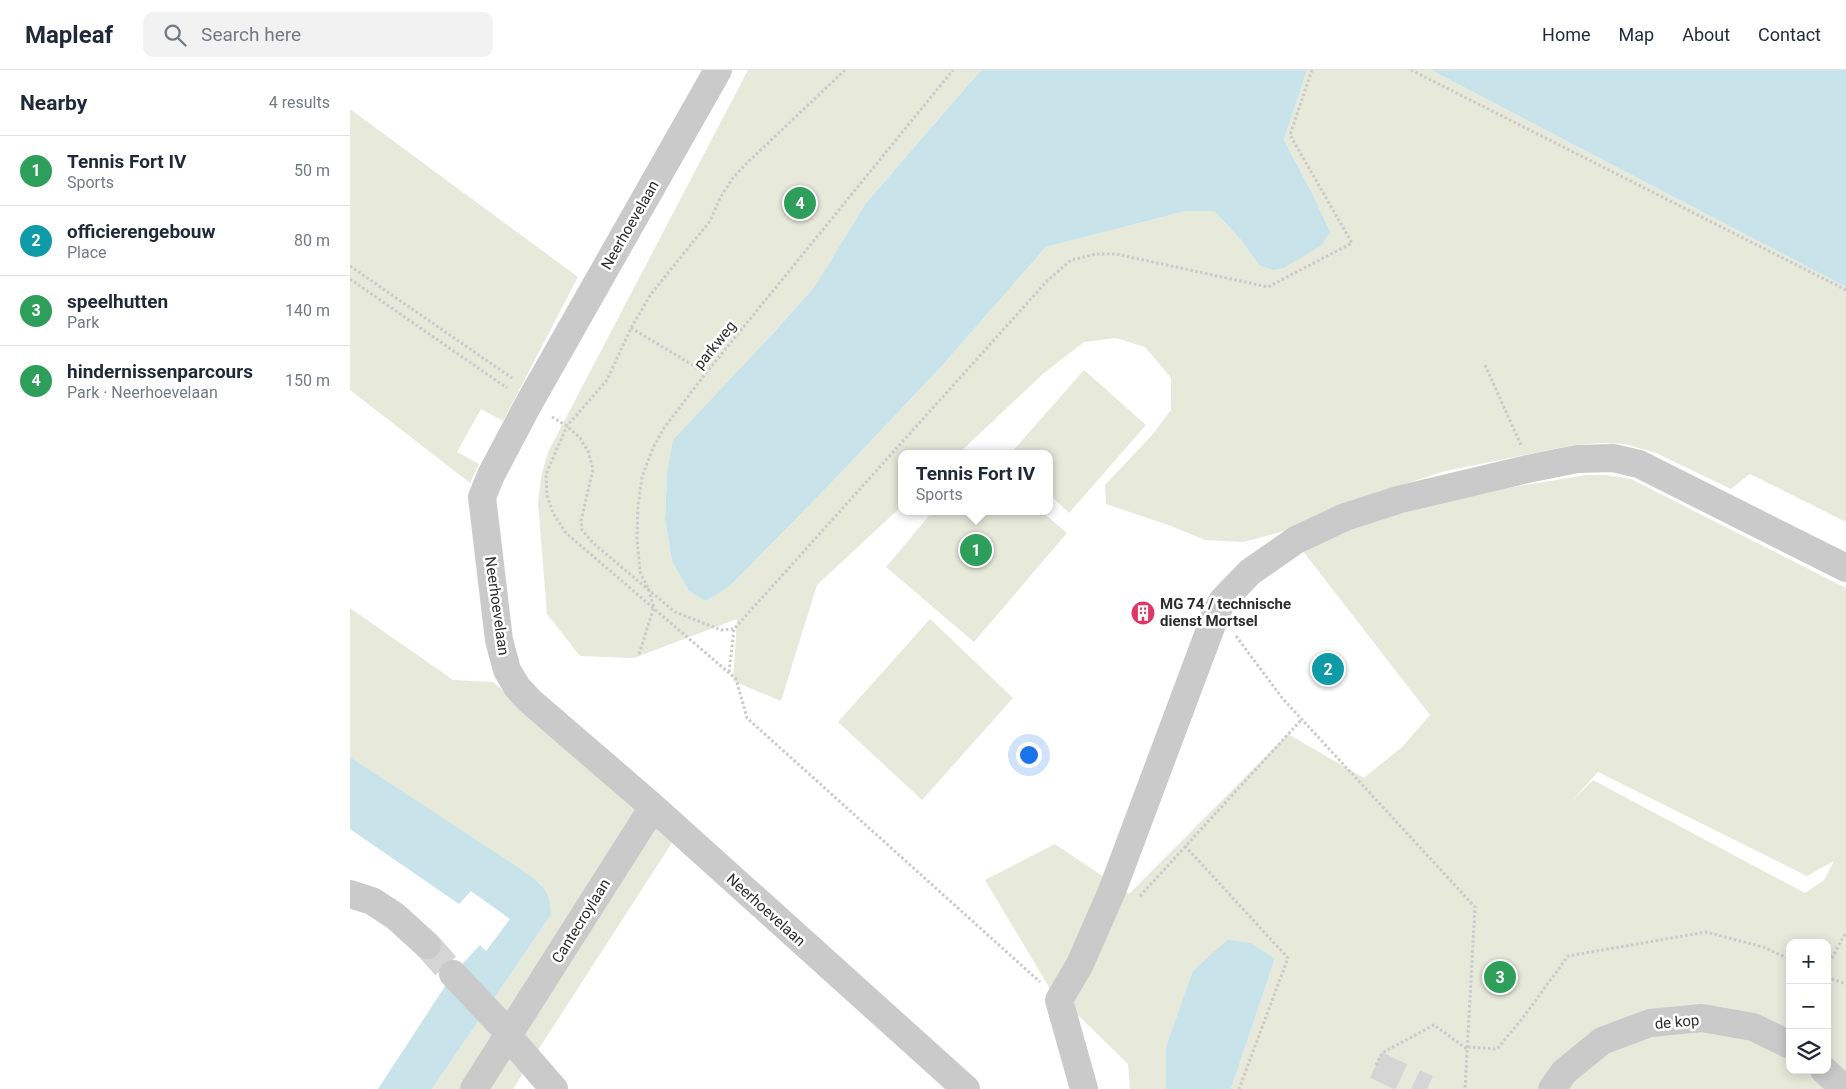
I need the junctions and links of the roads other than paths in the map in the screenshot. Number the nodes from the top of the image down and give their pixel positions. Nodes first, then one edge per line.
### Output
1 (718, 70) edge
2 (1846, 568) edge
3 (652, 807) junction
4 (350, 894) edge
5 (427, 945) tunnel mouth
6 (453, 974) tunnel mouth
7 (506, 1032) junction
8 (1786, 1042) edge
9 (1828, 1074) edge
10 (474, 1089) edge
11 (554, 1089) edge
12 (966, 1089) edge
13 (1084, 1089) edge
14 (1552, 1089) edge
15 (1842, 1089) edge

1 - 3 street, Neerhoevelaan
2 - 13 street
3 - 7 street, Cantecroylaan
3 - 12 street, Neerhoevelaan
4 - 5 street
6 - 7 street
7 - 10 street, Cantecroylaan
7 - 11 street
8 - 14 street, de kop
9 - 15 street

